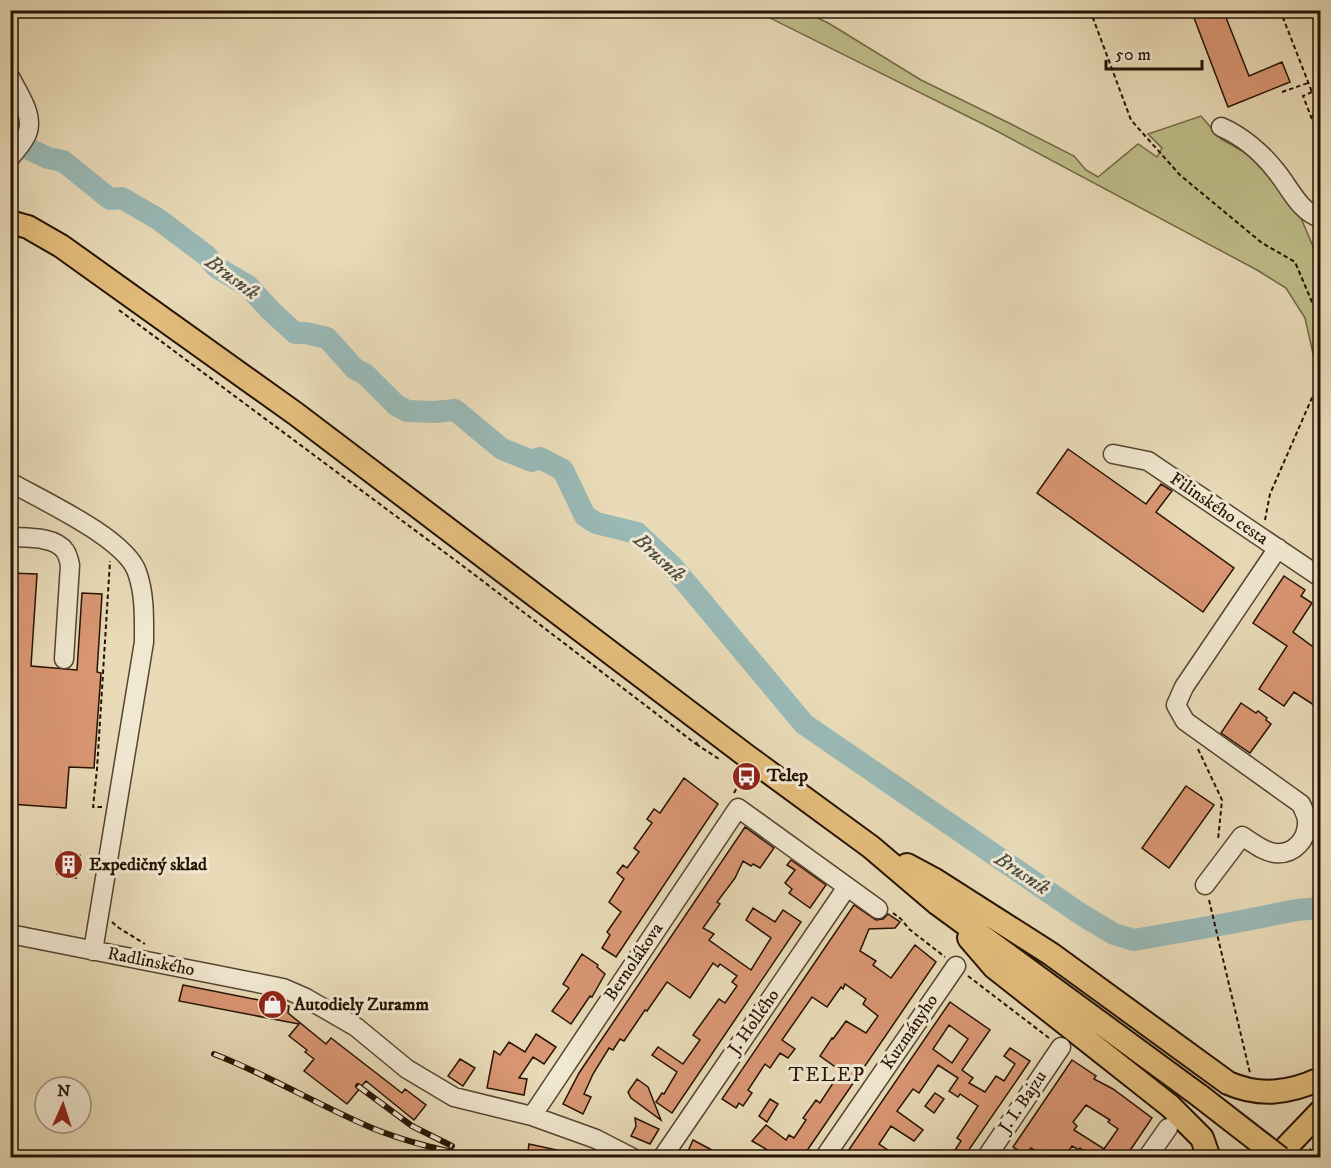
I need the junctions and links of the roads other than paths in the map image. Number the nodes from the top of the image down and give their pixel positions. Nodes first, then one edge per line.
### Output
1 (10, 77) edge
2 (1221, 127) dead end
3 (10, 158) edge
4 (1320, 218) edge
5 (10, 222) edge
6 (1113, 454) dead end
7 (10, 482) edge
8 (10, 537) edge
9 (1278, 548) junction
10 (1320, 577) edge
11 (64, 659) dead end
12 (1314, 825) edge
13 (871, 847) junction
14 (1205, 885) dead end
15 (847, 887) junction
16 (938, 904) junction
17 (878, 909) road end
18 (10, 934) edge
19 (93, 951) junction
20 (956, 966) road end
21 (1061, 1047) road end
22 (1320, 1079) edge
23 (1320, 1112) edge
24 (532, 1116) junction
25 (1168, 1128) dead end
26 (633, 1158) edge
27 (662, 1158) edge
28 (824, 1158) edge
29 (986, 1158) edge
30 (1147, 1158) edge
31 (1209, 1158) edge
32 (1278, 1158) edge

1 - 3 street
2 - 4 street
5 - 13 main road
6 - 9 street, Filinského cesta
7 - 19 street, Radlinského
8 - 11 street
9 - 10 street, Filinského cesta
9 - 12 street
12 - 14 street
13 - 16 main road
13 - 22 main road
15 - 17 street
15 - 24 street, Bernolákova
15 - 27 street, J. Hollého
16 - 31 main road
16 - 32 main road, bridge
18 - 19 street
19 - 24 street, Radlinského
20 - 28 street, Kuzmányho
21 - 29 street, J. I. Bajzu
23 - 32 main road
24 - 26 street, Radlinského
25 - 30 street

